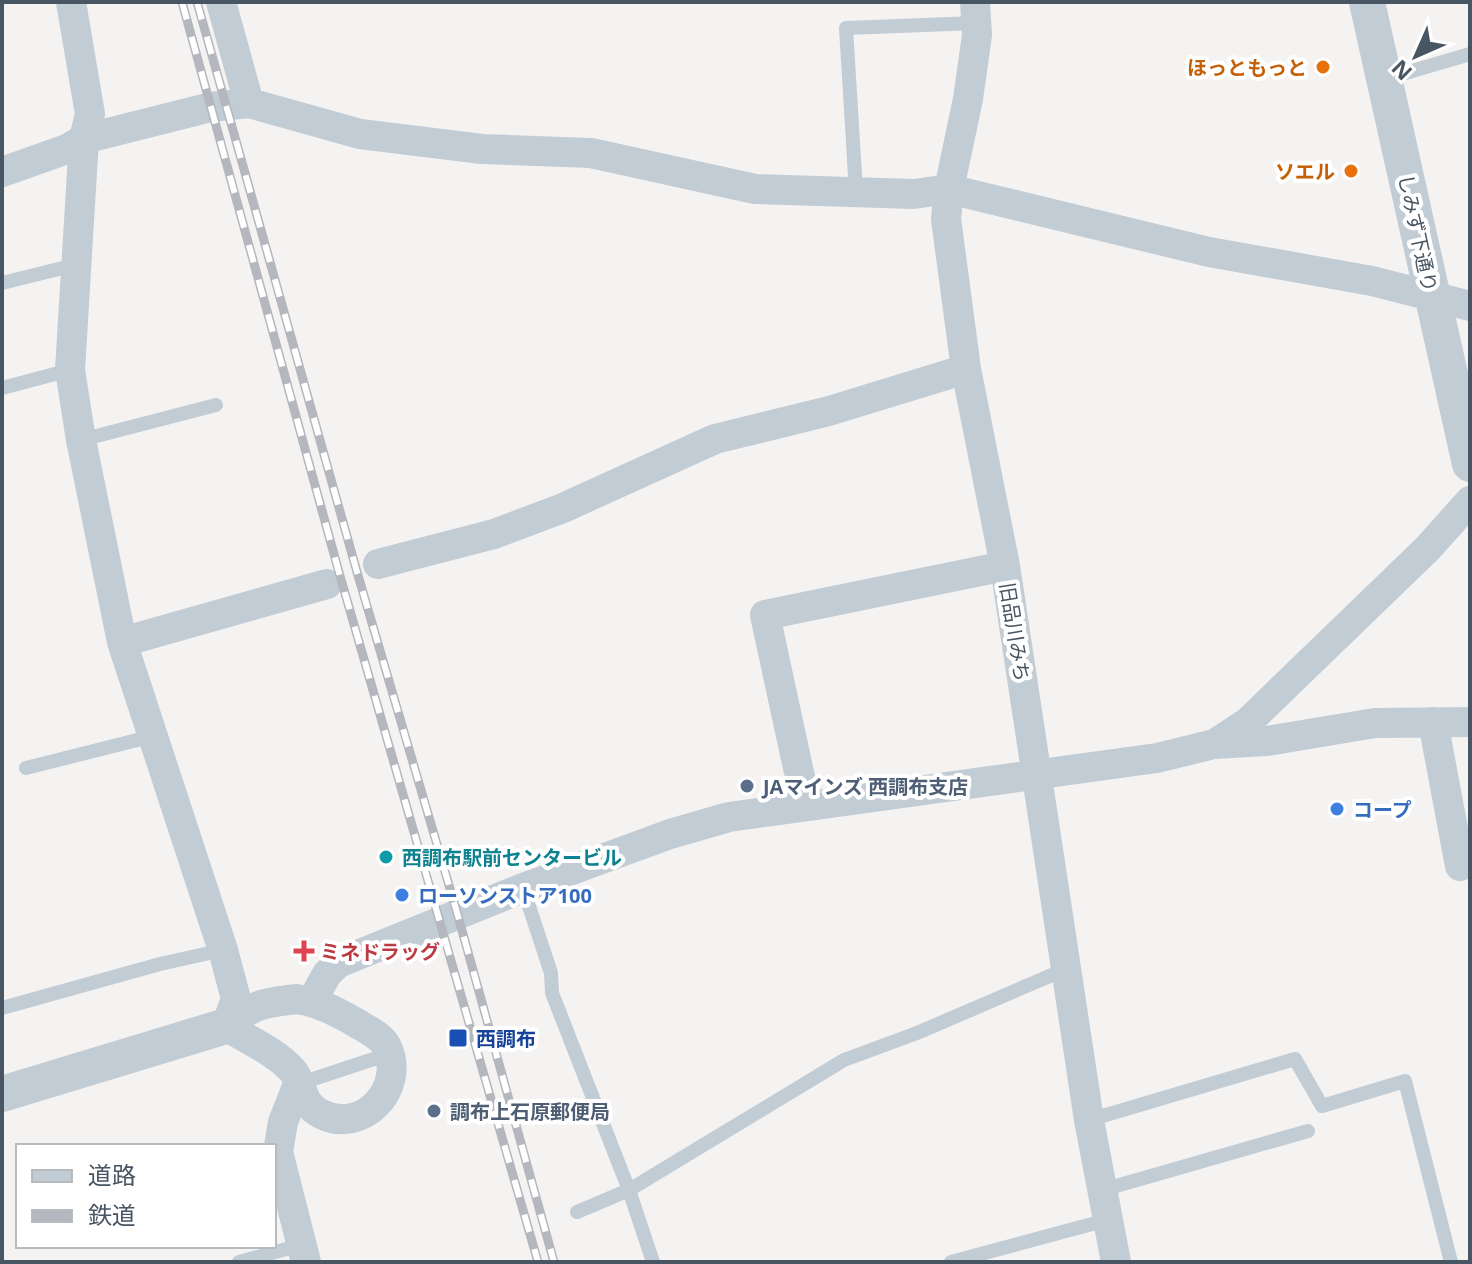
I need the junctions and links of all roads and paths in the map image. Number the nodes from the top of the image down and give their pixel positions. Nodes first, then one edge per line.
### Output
1 (71, 2) edge
2 (221, 2) edge
3 (1367, 2) edge
4 (976, 13) edge
5 (1470, 54) edge
6 (1385, 79) junction
7 (249, 103) junction
8 (84, 139) junction
9 (2, 172) edge
10 (949, 189) junction
11 (856, 192) junction
12 (75, 265) junction
13 (2, 283) edge
14 (1432, 296) junction
15 (1470, 306) edge
16 (966, 369) junction
17 (70, 370) junction
18 (2, 388) edge
19 (216, 405) dead end
20 (81, 440) junction
21 (1470, 464) edge
22 (1470, 501) edge
23 (378, 564) dead end
24 (1005, 566) junction
25 (327, 584) dead end
26 (122, 642) junction
27 (1433, 722) junction
28 (1470, 722) edge
29 (153, 736) junction
30 (1214, 744) junction
31 (26, 768) dead end
32 (1038, 775) junction
33 (806, 805) junction
34 (1460, 866) dead end
35 (523, 888) junction
36 (223, 950) junction
37 (1066, 969) junction
38 (297, 1001) junction
39 (2, 1008) edge
40 (226, 1026) junction
41 (275, 1053) junction
42 (389, 1054) junction
43 (298, 1084) junction
44 (2, 1094) edge
45 (1089, 1120) junction
46 (1308, 1131) dead end
47 (629, 1190) junction
48 (1105, 1205) junction
49 (577, 1212) dead end
50 (304, 1254) edge
51 (239, 1262) edge
52 (653, 1262) edge
53 (951, 1262) edge
54 (1116, 1262) edge
55 (1451, 1262) edge

1 - 8 street
2 - 7 street
3 - 6 street, しみず下通り
4 - 10 street, 旧品川みち
4 - 11 lane
5 - 6 lane
6 - 14 street, しみず下通り
7 - 8 street
7 - 11 street
8 - 9 street
8 - 12 street
10 - 11 street
10 - 14 street
10 - 16 street, 旧品川みち
12 - 13 lane
12 - 17 street
14 - 15 street
14 - 21 street, しみず下通り
16 - 23 street
16 - 24 street, 旧品川みち
17 - 18 lane
17 - 20 street
19 - 20 lane
20 - 26 street
22 - 30 street
24 - 32 street, 旧品川みち
24 - 33 street
25 - 26 street
26 - 29 street
27 - 28 street
27 - 30 street
27 - 34 street
29 - 31 lane
29 - 36 street
30 - 32 street
32 - 33 street
32 - 37 street, 旧品川みち
33 - 35 street
35 - 38 street
35 - 47 lane
36 - 39 lane
36 - 40 street
37 - 45 street, 旧品川みち
37 - 47 lane
38 - 40 street
38 - 41 street
38 - 42 street
40 - 41 street
40 - 44 street
41 - 43 street
42 - 43 lane
42 - 43 street
43 - 50 street
45 - 48 street, 旧品川みち
45 - 55 lane
46 - 48 lane
47 - 49 lane
47 - 52 lane
48 - 53 lane
48 - 54 street, 旧品川みち
50 - 51 lane

